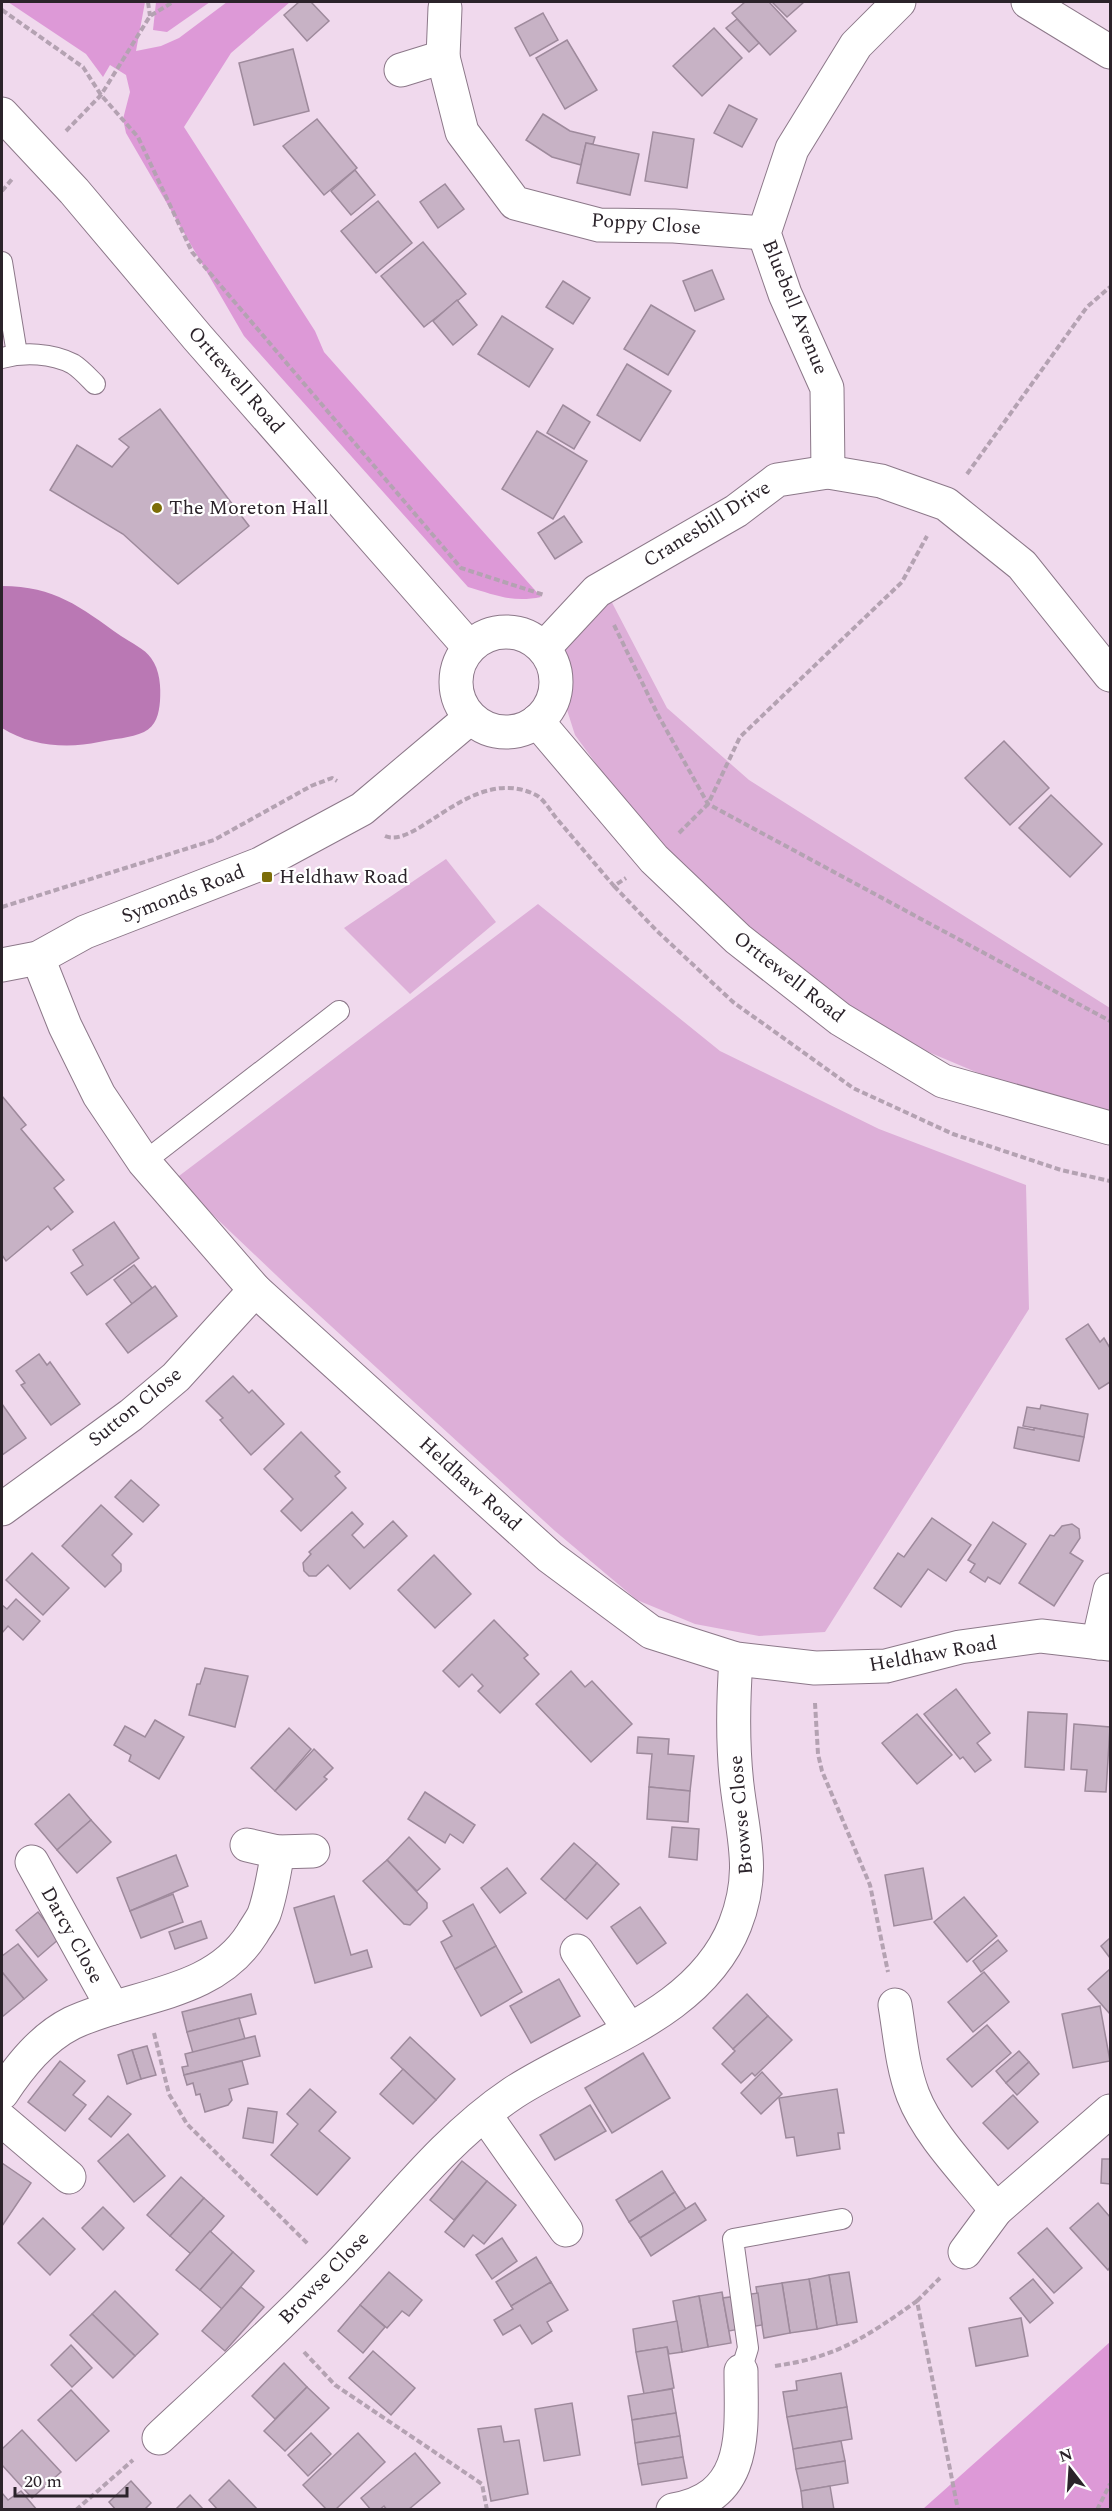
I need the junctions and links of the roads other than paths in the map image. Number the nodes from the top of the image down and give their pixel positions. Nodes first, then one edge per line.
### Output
1 (899, 2) edge
2 (1028, 2) edge
3 (445, 5) edge
4 (1110, 52) edge
5 (443, 57) junction
6 (401, 70) dead end
7 (2, 114) edge
8 (764, 233) junction
9 (2, 262) edge
10 (9, 356) edge
11 (95, 384) dead end
12 (828, 472) junction
13 (470, 647) junction
14 (544, 648) junction
15 (1110, 675) edge
16 (470, 718) junction
17 (537, 722) junction
18 (38, 958) junction
19 (2, 965) edge
20 (339, 1011) dead end
21 (1110, 1128) edge
22 (144, 1162) junction
23 (255, 1290) junction
24 (2, 1509) edge
25 (1110, 1590) edge
26 (1104, 1644) edge
27 (736, 1659) junction
28 (247, 1845) dead end
29 (313, 1851) dead end
30 (278, 1852) junction
31 (32, 1862) dead end
32 (577, 1951) dead end
33 (895, 2005) road end
34 (112, 2008) junction
35 (629, 2030) junction
36 (2, 2093) edge
37 (1110, 2111) edge
38 (485, 2115) junction
39 (2, 2120) edge
40 (69, 2177) dead end
41 (996, 2210) junction
42 (842, 2219) dead end
43 (566, 2230) dead end
44 (965, 2252) dead end
45 (741, 2371) joint
46 (159, 2438) road end
47 (673, 2510) edge

1 - 8 street, Bluebell Avenue
2 - 4 street
3 - 5 street, Poppy Close
5 - 6 street
5 - 8 street, Poppy Close
7 - 13 street, Orttewell Road
8 - 12 street, Bluebell Avenue
9 - 10 lane
10 - 11 lane
12 - 14 street, Cranesbill Drive
12 - 15 street, Cranesbill Drive
13 - 14 street
13 - 16 street
14 - 17 street
16 - 17 street
16 - 18 street, Symonds Road
17 - 21 street, Orttewell Road
18 - 19 street, Symonds Road
18 - 22 street, Heldhaw Road
20 - 22 lane
22 - 23 street, Heldhaw Road
23 - 24 street, Sutton Close
23 - 27 street, Heldhaw Road
25 - 26 street, Heldhaw Road
26 - 27 street, Heldhaw Road
27 - 35 street, Browse Close
28 - 30 street
29 - 30 street
30 - 34 street, Darcy Close
31 - 34 street, Darcy Close
32 - 35 street
33 - 41 street
34 - 36 street, Darcy Close
35 - 38 street, Browse Close
37 - 41 street
38 - 43 street
38 - 46 street, Browse Close
39 - 40 street
41 - 44 street
42 - 45 lane
45 - 47 street

